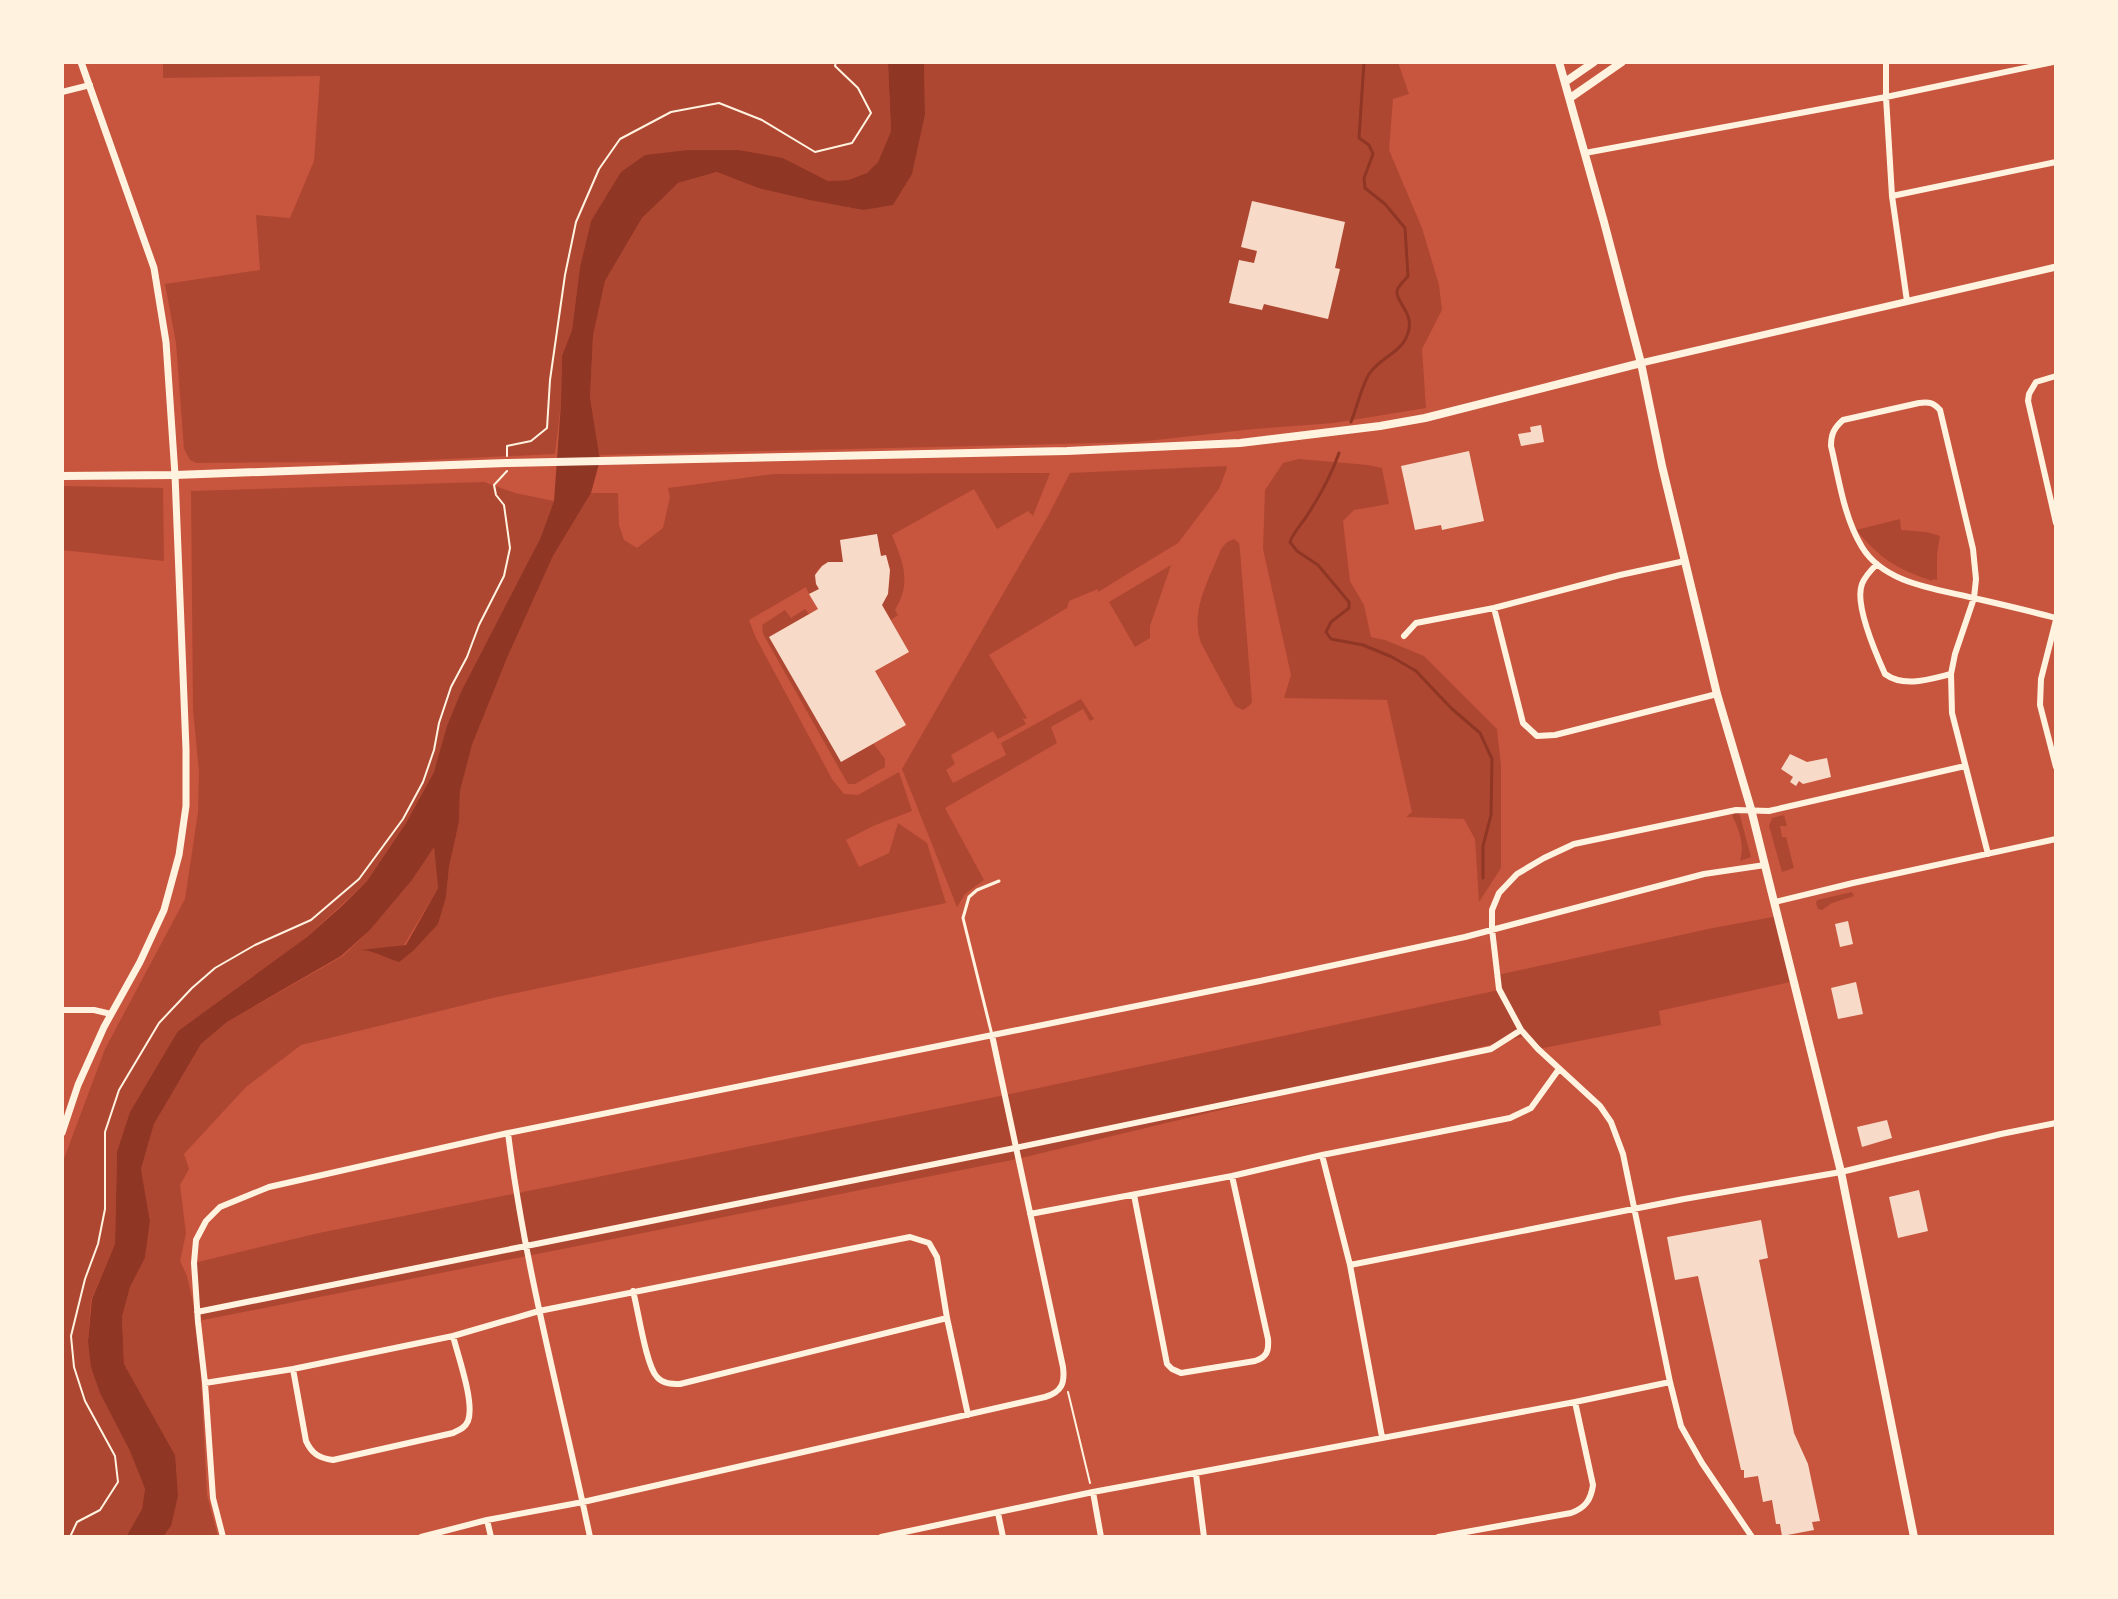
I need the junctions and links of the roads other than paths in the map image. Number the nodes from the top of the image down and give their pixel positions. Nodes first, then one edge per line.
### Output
1 (81, 62) edge
2 (1559, 62) edge
3 (1594, 62) edge
4 (1622, 62) edge
5 (1886, 62) edge
6 (2053, 62) edge
7 (1565, 82) junction
8 (90, 85) junction
9 (62, 92) edge
10 (1886, 97) junction
11 (1570, 98) junction
12 (1585, 153) junction
13 (2056, 162) edge
14 (1892, 196) junction
15 (2056, 267) edge
16 (1907, 301) junction
17 (1641, 363) junction
18 (2056, 376) edge
19 (175, 475) junction
20 (62, 476) edge
21 (2056, 523) edge
22 (1685, 561) junction
23 (1877, 564) junction
24 (1974, 598) junction
25 (1494, 608) junction
26 (2056, 619) edge
27 (1404, 636) dead end
28 (1951, 674) junction
29 (1717, 694) junction
30 (1965, 766) junction
31 (2056, 767) edge
32 (1751, 809) junction
33 (2056, 839) edge
34 (1988, 854) junction
35 (1765, 865) junction
36 (999, 881) dead end
37 (1775, 902) junction
38 (1492, 929) junction
39 (62, 1010) edge
40 (111, 1014) junction
41 (1521, 1030) junction
42 (992, 1035) junction
43 (1559, 1069) junction
44 (2056, 1123) edge
45 (62, 1133) edge
46 (508, 1133) junction
47 (1015, 1148) junction
48 (1322, 1155) junction
49 (1841, 1172) junction
50 (1232, 1176) junction
51 (1134, 1195) junction
52 (1634, 1209) junction
53 (1030, 1214) junction
54 (527, 1246) junction
55 (1350, 1265) junction
56 (633, 1291) junction
57 (539, 1311) junction
58 (197, 1312) junction
59 (947, 1318) junction
60 (453, 1336) junction
61 (293, 1369) junction
62 (1670, 1382) junction
63 (205, 1383) junction
64 (1575, 1402) junction
65 (968, 1415) junction
66 (1382, 1437) junction
67 (1196, 1474) junction
68 (1093, 1492) junction
69 (583, 1502) junction
70 (998, 1513) junction
71 (487, 1520) junction
72 (223, 1537) edge
73 (421, 1537) edge
74 (491, 1537) edge
75 (590, 1537) edge
76 (881, 1537) edge
77 (1003, 1537) edge
78 (1101, 1537) edge
79 (1204, 1537) edge
80 (1438, 1537) edge
81 (1752, 1537) edge
82 (1914, 1537) edge

1 - 8 street
2 - 7 main road
3 - 7 main road
4 - 11 main road
5 - 10 street
6 - 10 street
7 - 11 main road
8 - 9 street
8 - 19 street
10 - 12 street
10 - 14 street
11 - 12 main road
12 - 17 main road
13 - 14 street
14 - 16 street
15 - 16 street
16 - 17 street
17 - 19 main road
17 - 22 main road
18 - 21 street
19 - 20 main road
19 - 40 street
22 - 25 street
22 - 29 main road
23 - 24 street
23 - 24 street
23 - 28 street
24 - 26 street
24 - 28 street
25 - 27 street
25 - 29 street
26 - 31 street
28 - 30 street
29 - 32 main road
30 - 32 street
30 - 34 street
32 - 35 main road
32 - 38 street
33 - 34 street
34 - 37 street
35 - 37 main road
35 - 38 street
36 - 42 lane
37 - 49 main road
38 - 41 street
38 - 42 street
39 - 40 street
40 - 45 street
41 - 43 street
41 - 47 street
42 - 46 street
42 - 47 street
43 - 48 street
43 - 52 street
44 - 49 street
46 - 54 street
46 - 58 street
47 - 53 street
47 - 54 street
48 - 50 street
48 - 55 street
49 - 52 street
49 - 82 main road
50 - 51 street
50 - 51 street
51 - 53 street
52 - 55 street
52 - 62 street
53 - 65 street
54 - 57 street
54 - 58 street
55 - 66 street
56 - 57 street
56 - 59 street
56 - 59 street
57 - 60 street
57 - 69 street
58 - 63 street
59 - 65 street
60 - 61 street
60 - 61 street
61 - 63 street
62 - 64 street
62 - 81 street
63 - 72 street
64 - 66 street
64 - 80 street
65 - 69 street
66 - 67 street
67 - 68 street
67 - 79 street
68 - 70 street
68 - 78 street
69 - 71 street
69 - 75 street
70 - 76 street
70 - 77 street
71 - 73 street
71 - 74 street

